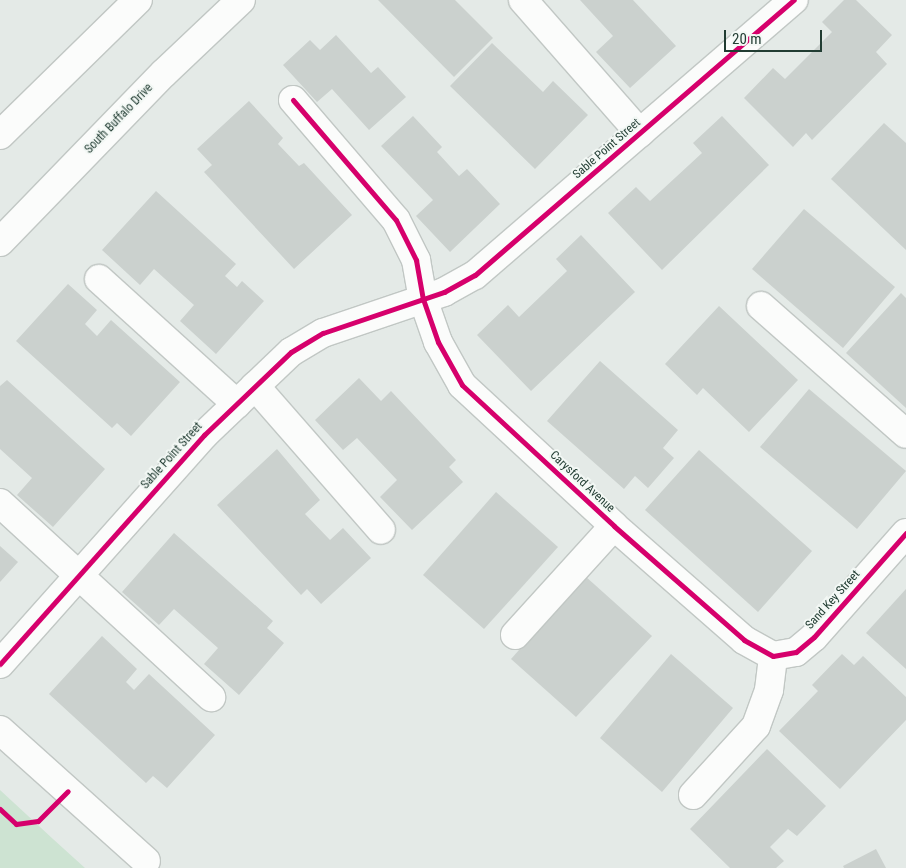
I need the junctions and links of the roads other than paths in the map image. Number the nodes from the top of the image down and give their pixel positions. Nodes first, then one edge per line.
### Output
1 (138, 0) edge
2 (241, 0) edge
3 (523, 0) edge
4 (794, 0) edge
5 (293, 100) dead end
6 (640, 133) junction
7 (0, 135) edge
8 (0, 242) edge
9 (99, 280) dead end
10 (423, 299) junction
11 (761, 306) dead end
12 (246, 395) junction
13 (906, 434) edge
14 (0, 503) edge
15 (614, 526) junction
16 (381, 530) dead end
17 (906, 533) edge
18 (79, 576) junction
19 (515, 635) dead end
20 (768, 654) junction
21 (0, 664) edge
22 (211, 697) dead end
23 (0, 730) edge
24 (694, 796) dead end
25 (146, 861) dead end

1 - 7 street
2 - 8 street, South Buffalo Drive
3 - 6 street, Sable Point Street
4 - 6 street, Sable Point Street
5 - 10 street
6 - 10 street, Sable Point Street
9 - 12 street
10 - 12 street, Sable Point Street
10 - 15 street, Carysford Avenue
11 - 13 street
12 - 16 street
12 - 18 street, Sable Point Street
14 - 18 street
15 - 19 street, Carysford Avenue
15 - 20 street, Carysford Avenue
17 - 20 street, Sand Key Street
18 - 21 street, Sable Point Street
18 - 22 street
20 - 24 street
23 - 25 street

